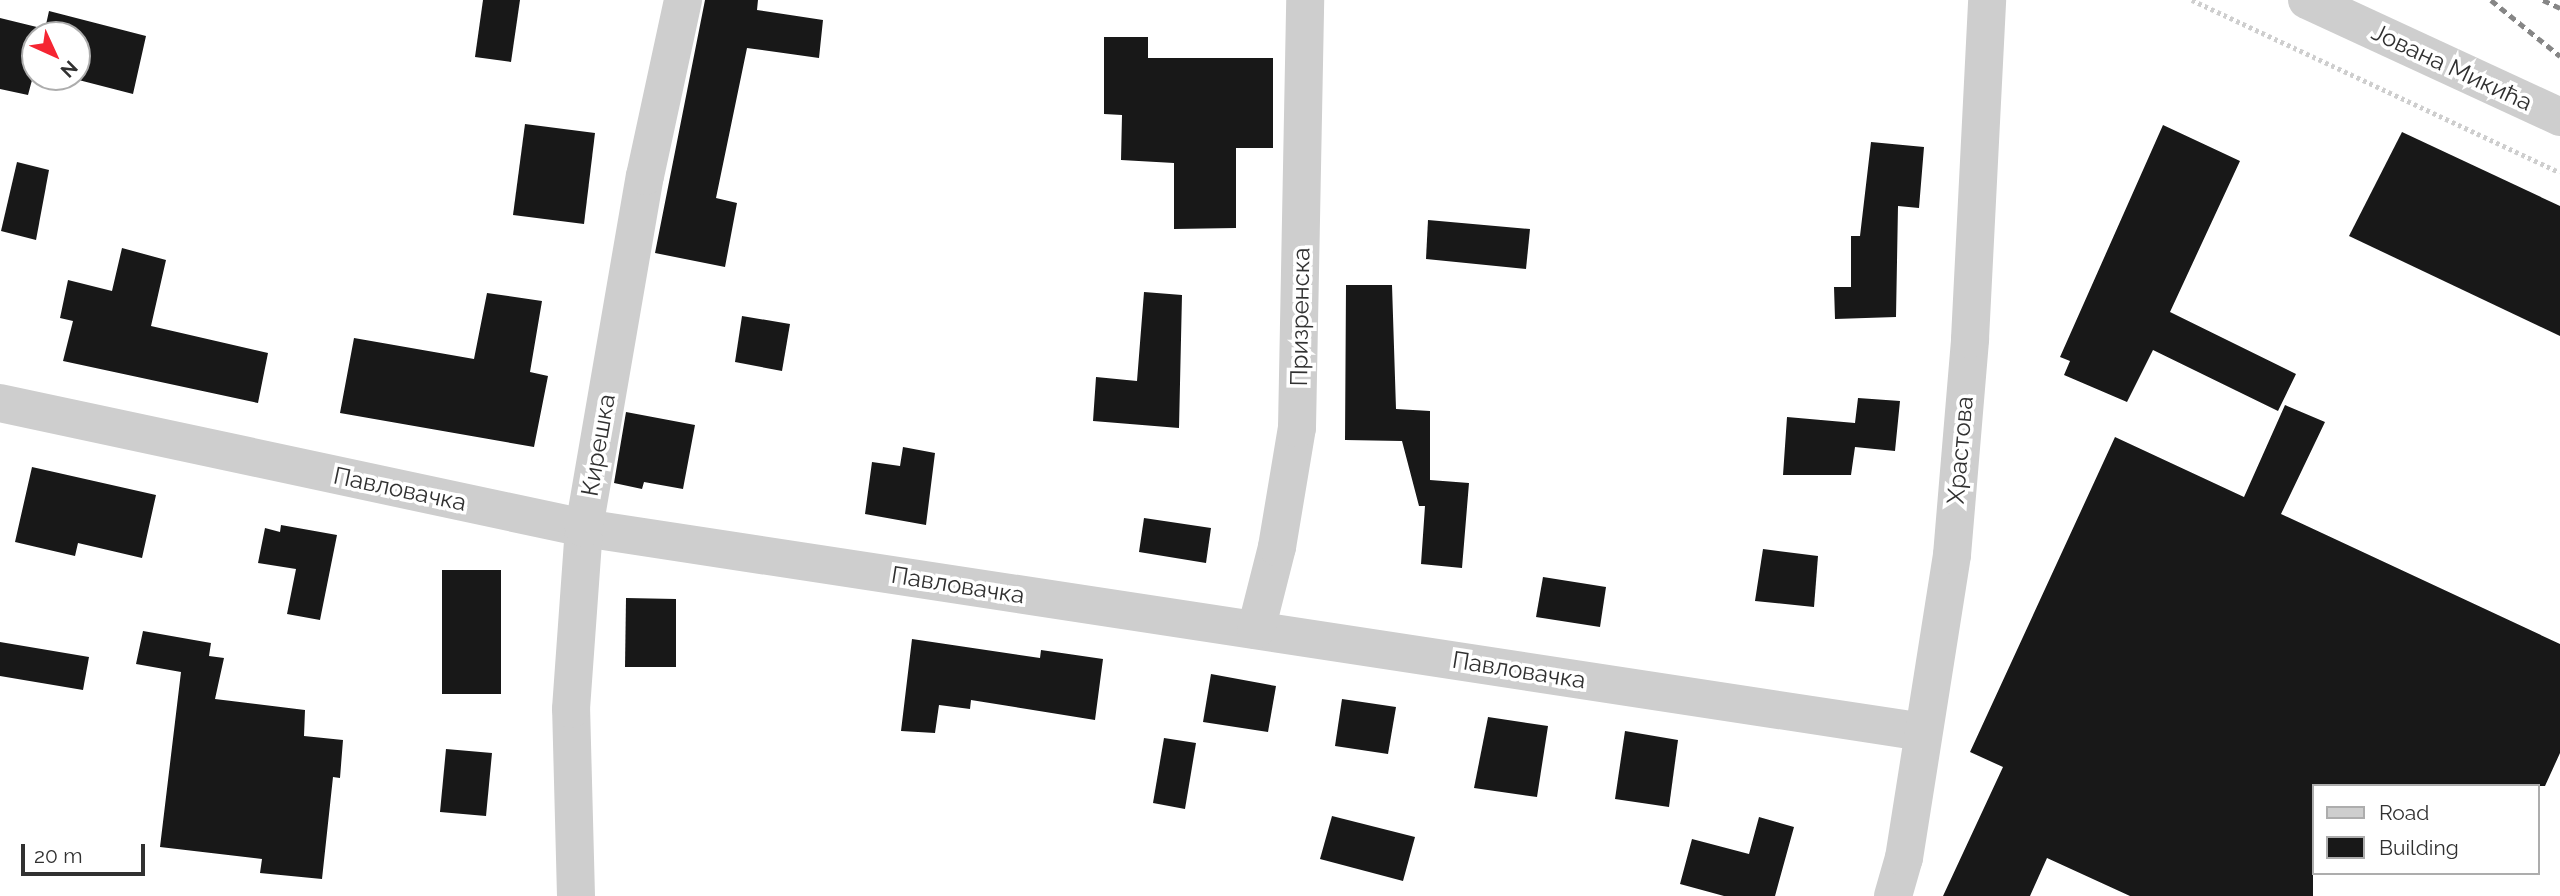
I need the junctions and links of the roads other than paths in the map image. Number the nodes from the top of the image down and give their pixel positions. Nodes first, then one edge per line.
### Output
1 (683, 0) edge
2 (1305, 0) edge
3 (1987, 0) edge
4 (2306, 0) edge
5 (2560, 117) edge
6 (0, 403) edge
7 (584, 528) junction
8 (1256, 630) junction
9 (1923, 732) junction
10 (576, 896) edge
11 (1893, 896) edge

1 - 7 street, Кирешка
2 - 8 street, Призренска
3 - 9 street, Храстова
4 - 5 street, Јована Микића
6 - 7 street, Павловачка
7 - 8 street, Павловачка
7 - 10 street, Кирешка
8 - 9 street, Павловачка
9 - 11 street, Храстова

